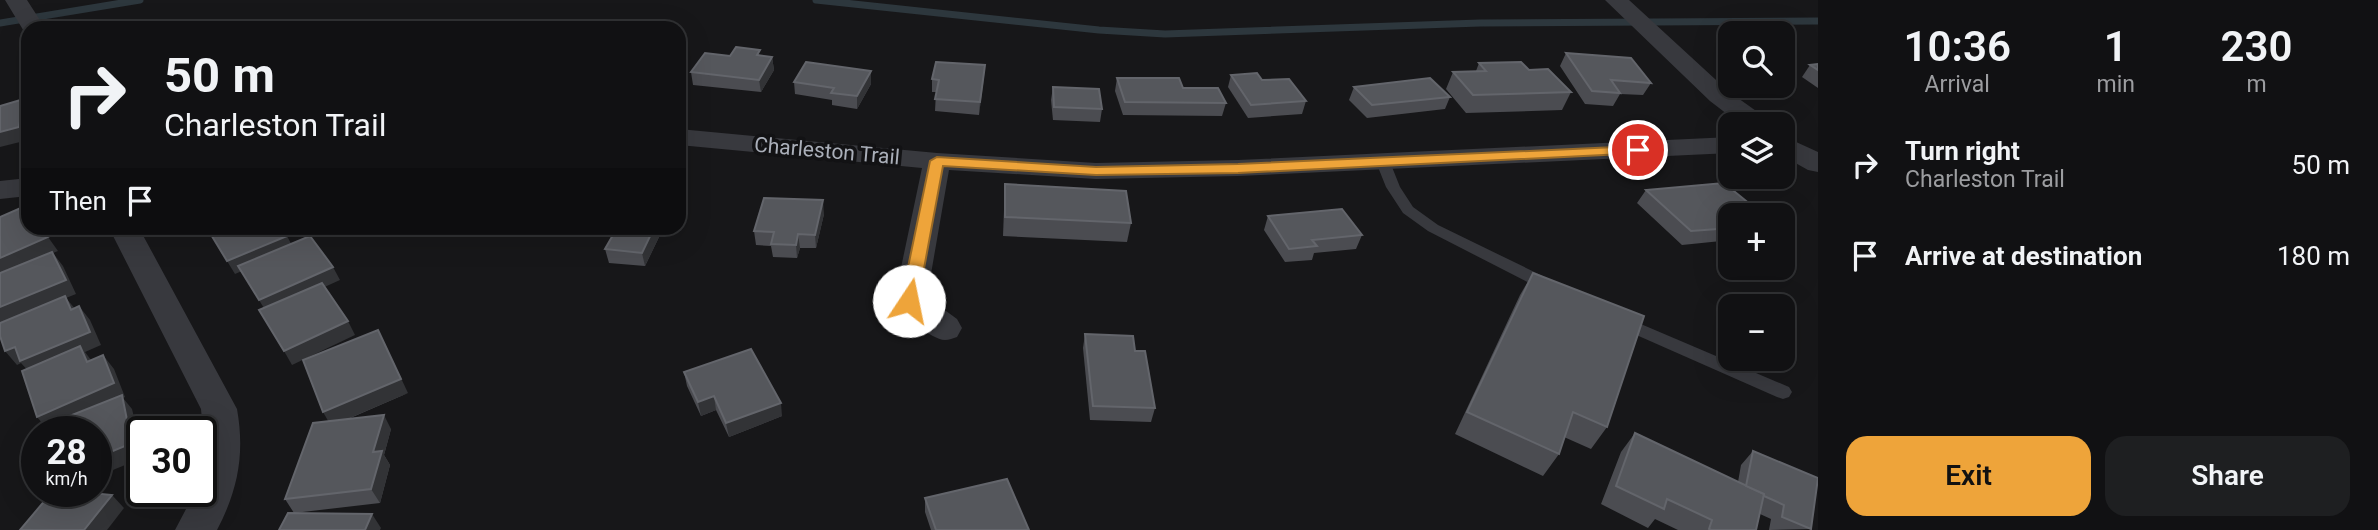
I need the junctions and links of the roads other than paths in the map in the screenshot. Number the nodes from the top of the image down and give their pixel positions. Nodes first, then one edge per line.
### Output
1 (16, 0) edge
2 (1616, 0) edge
3 (29, 21) edge
4 (1741, 112) edge
5 (686, 138) edge
6 (1718, 146) edge
7 (1795, 151) edge
8 (937, 161) junction
9 (1383, 162) junction
10 (1818, 164) edge
11 (21, 188) edge
12 (0, 190) edge
13 (128, 235) edge
14 (1558, 291) edge
15 (1604, 314) edge
16 (945, 328) dead end
17 (1783, 392) dead end
18 (195, 530) edge

1 - 3 street
2 - 4 street
5 - 8 street, Charleston Trail
6 - 9 street, Charleston Trail
7 - 10 street
8 - 9 street, Charleston Trail
8 - 16 street
9 - 14 lane
11 - 12 street
13 - 18 street
15 - 17 lane

